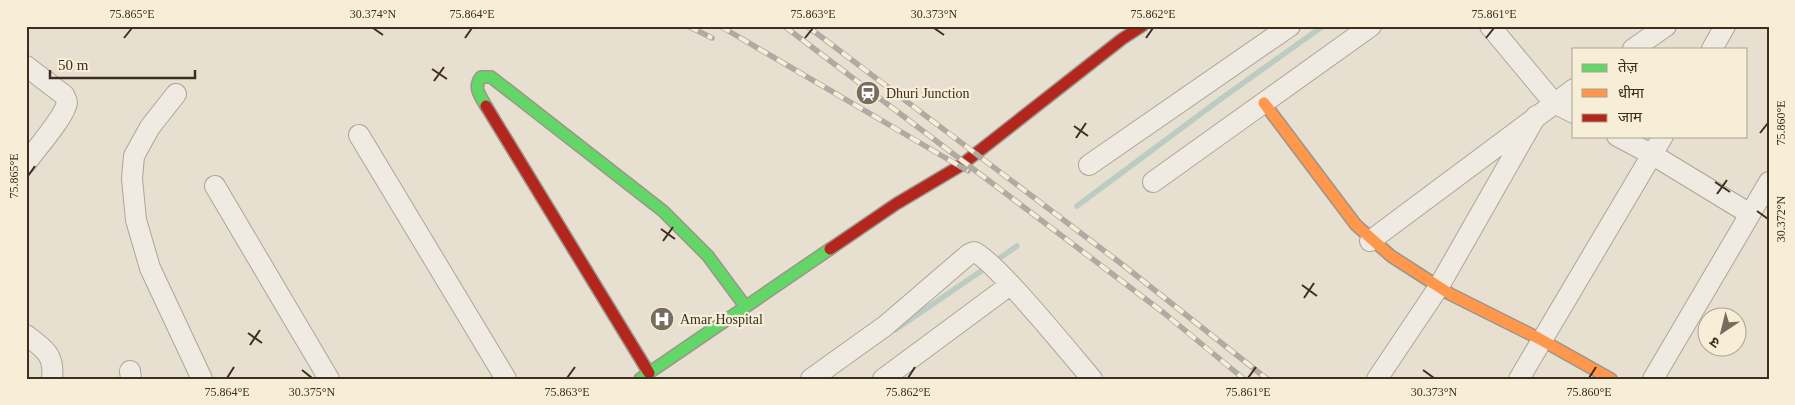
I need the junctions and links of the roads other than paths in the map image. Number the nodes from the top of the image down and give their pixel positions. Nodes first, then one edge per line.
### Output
1 (1142, 26) edge
2 (1290, 26) edge
3 (1371, 26) edge
4 (1490, 26) edge
5 (1666, 26) edge
6 (1725, 26) edge
7 (1634, 48) edge
8 (1713, 48) edge
9 (26, 66) edge
10 (1572, 90) edge
11 (176, 94) dead end
12 (1264, 103) junction
13 (1554, 103) junction
14 (1572, 112) edge
15 (1536, 116) junction
16 (359, 135) dead end
17 (1621, 138) edge
18 (1662, 138) edge
19 (1652, 155) junction
20 (26, 162) edge
21 (1089, 165) dead end
22 (1153, 182) dead end
23 (1769, 182) edge
24 (215, 186) dead end
25 (1750, 214) junction
26 (1370, 241) junction
27 (1006, 281) junction
28 (1438, 288) junction
29 (746, 306) junction
30 (26, 334) edge
31 (1542, 341) junction
32 (645, 376) edge
33 (888, 377) edge
34 (52, 379) edge
35 (202, 379) edge
36 (329, 379) edge
37 (506, 379) edge
38 (811, 379) edge
39 (1092, 379) edge
40 (1377, 379) edge
41 (1519, 379) edge
42 (1611, 379) edge
43 (1653, 379) edge

1 - 29 street
2 - 21 street
3 - 12 street
4 - 13 street
5 - 7 street
6 - 8 street
9 - 20 street
10 - 13 street
11 - 35 street
12 - 22 street
12 - 26 street
13 - 14 street
13 - 15 street
15 - 26 street
15 - 28 street
16 - 37 street
17 - 19 street
18 - 19 street
19 - 25 street
19 - 31 street
23 - 25 street
24 - 36 street
25 - 43 street
26 - 28 street
27 - 33 street
27 - 38 street
27 - 39 street
28 - 31 street
28 - 40 street
29 - 32 street
29 - 32 street
30 - 34 street
31 - 41 street
31 - 42 street

